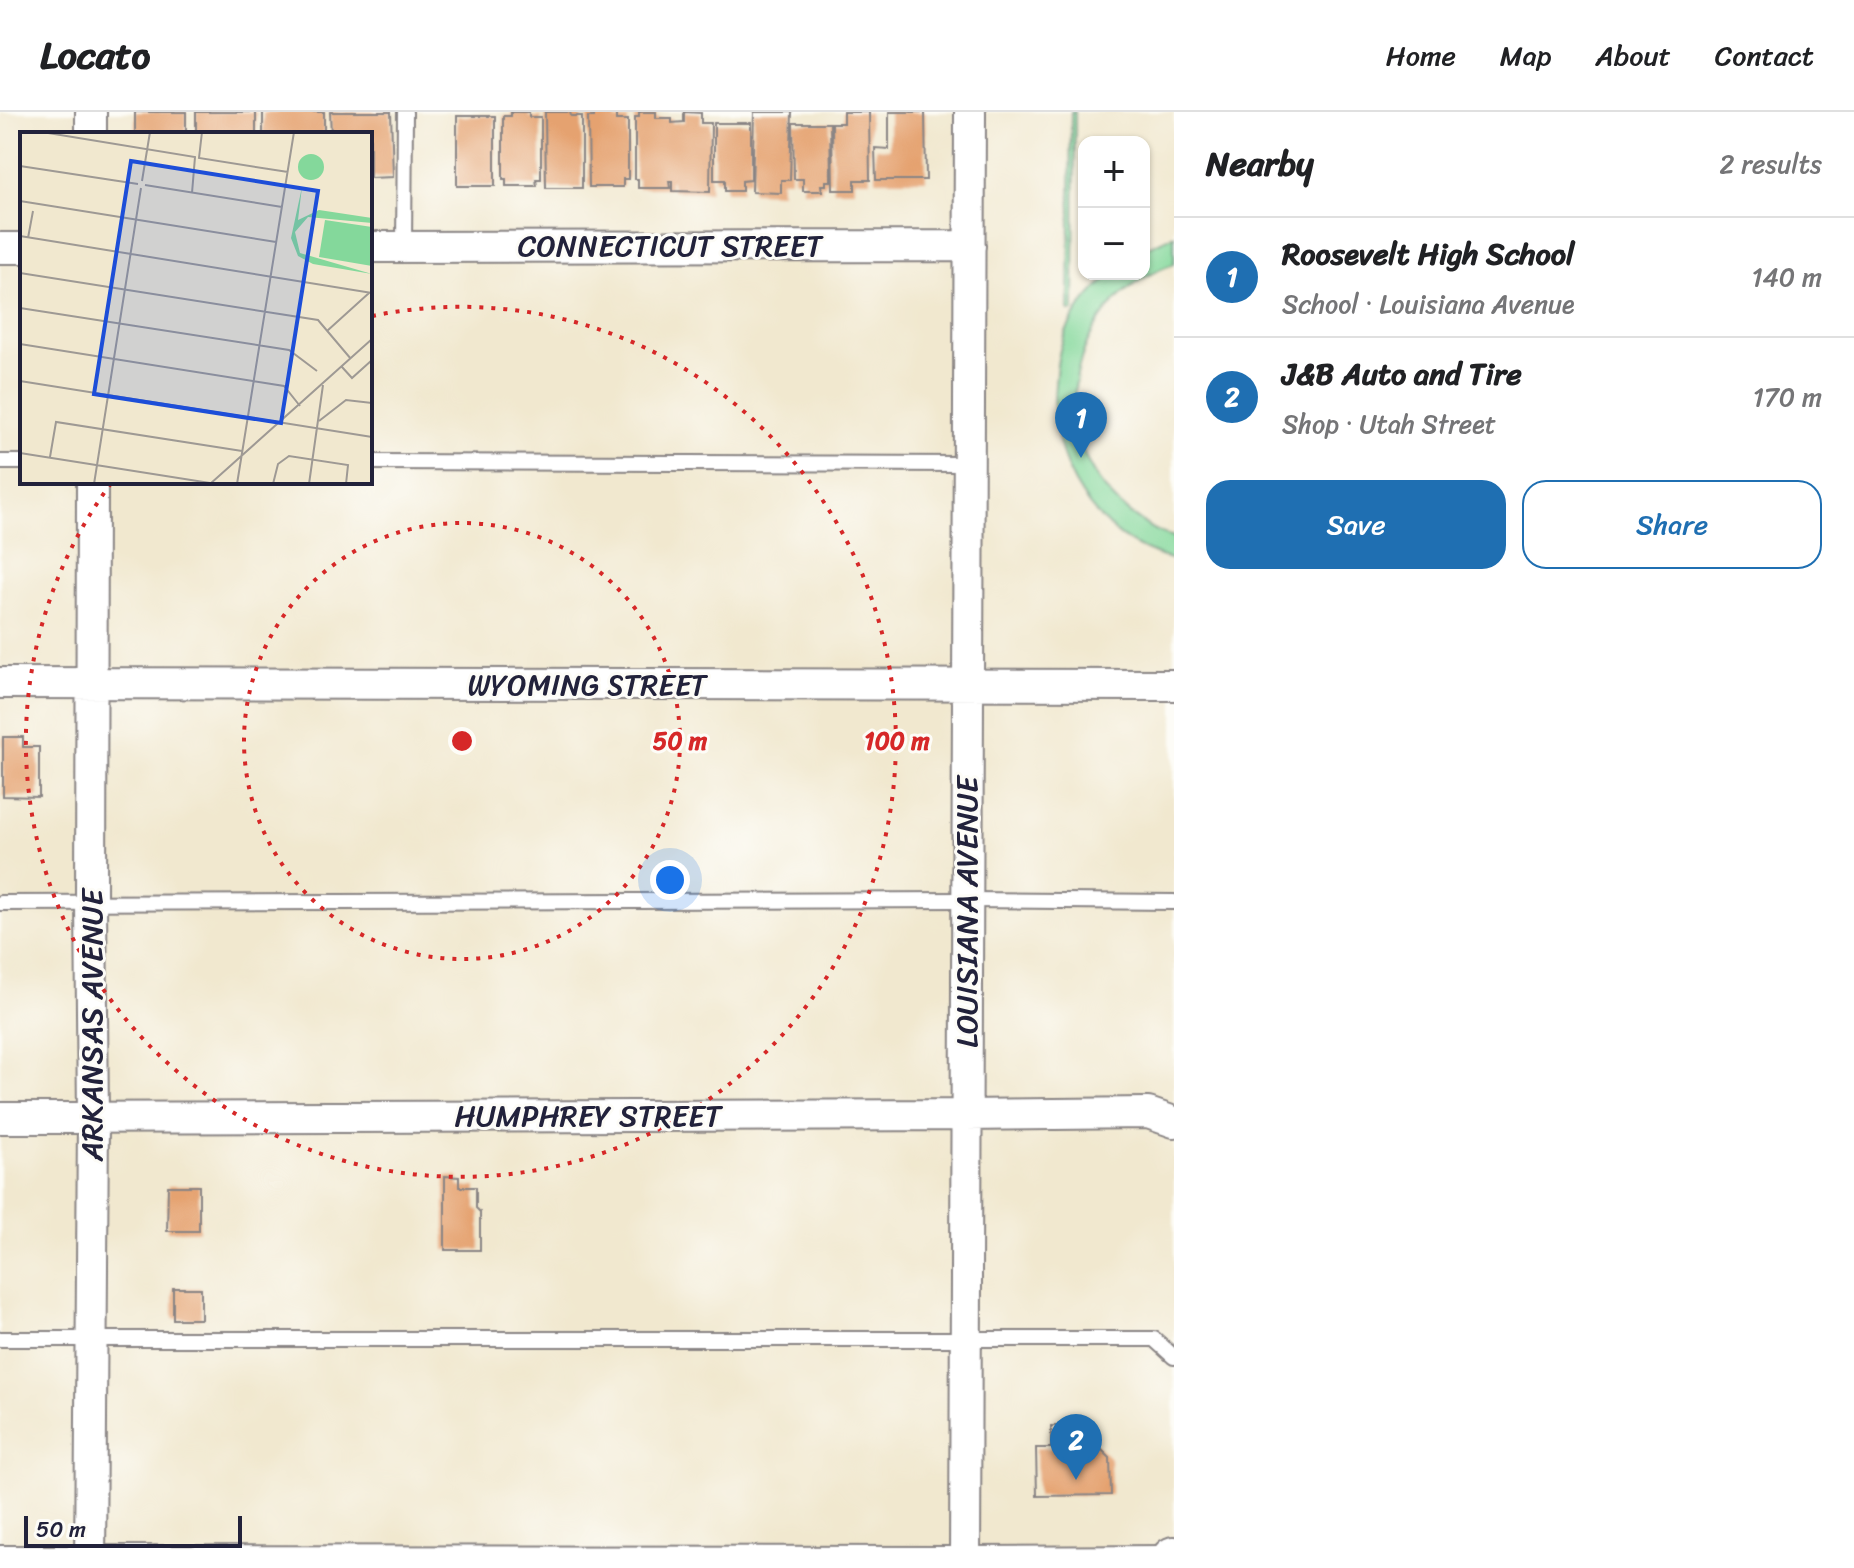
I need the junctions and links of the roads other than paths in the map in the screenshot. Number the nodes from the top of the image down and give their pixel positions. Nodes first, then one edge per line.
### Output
1 (405, 112) edge
2 (970, 112) edge
3 (970, 246) junction
4 (372, 247) edge
5 (404, 247) junction
6 (372, 462) edge
7 (969, 464) junction
8 (92, 484) edge
9 (0, 683) edge
10 (91, 684) junction
11 (968, 685) junction
12 (1174, 685) edge
13 (967, 900) junction
14 (1174, 902) edge
15 (0, 903) edge
16 (91, 903) junction
17 (966, 1115) junction
18 (0, 1118) edge
19 (93, 1118) junction
20 (1174, 1122) edge
21 (0, 1339) edge
22 (965, 1339) junction
23 (91, 1340) junction
24 (1174, 1357) edge
25 (0, 1561) edge
26 (1172, 1562) edge
27 (90, 1564) edge
28 (965, 1565) edge

1 - 5 lane
2 - 3 street, LOUISIANA AVENUE
3 - 5 street, CONNECTICUT STREET
3 - 7 street, LOUISIANA AVENUE
4 - 5 street, CONNECTICUT STREET
6 - 7 lane
7 - 11 street, LOUISIANA AVENUE
8 - 10 street, ARKANSAS AVENUE
9 - 10 street, WYOMING STREET
10 - 11 street, WYOMING STREET
10 - 16 street, ARKANSAS AVENUE
11 - 12 street, WYOMING STREET
11 - 13 street, LOUISIANA AVENUE
13 - 14 lane
13 - 16 lane
13 - 17 street, LOUISIANA AVENUE
15 - 16 lane
16 - 19 street, ARKANSAS AVENUE
17 - 19 street, HUMPHREY STREET
17 - 20 street, HUMPHREY STREET
17 - 22 street, LOUISIANA AVENUE
18 - 19 street, HUMPHREY STREET
19 - 23 street, ARKANSAS AVENUE
21 - 23 lane
22 - 23 lane
22 - 24 lane
22 - 28 street, LOUISIANA AVENUE
23 - 27 street, ARKANSAS AVENUE
25 - 27 street
26 - 28 street
27 - 28 street

